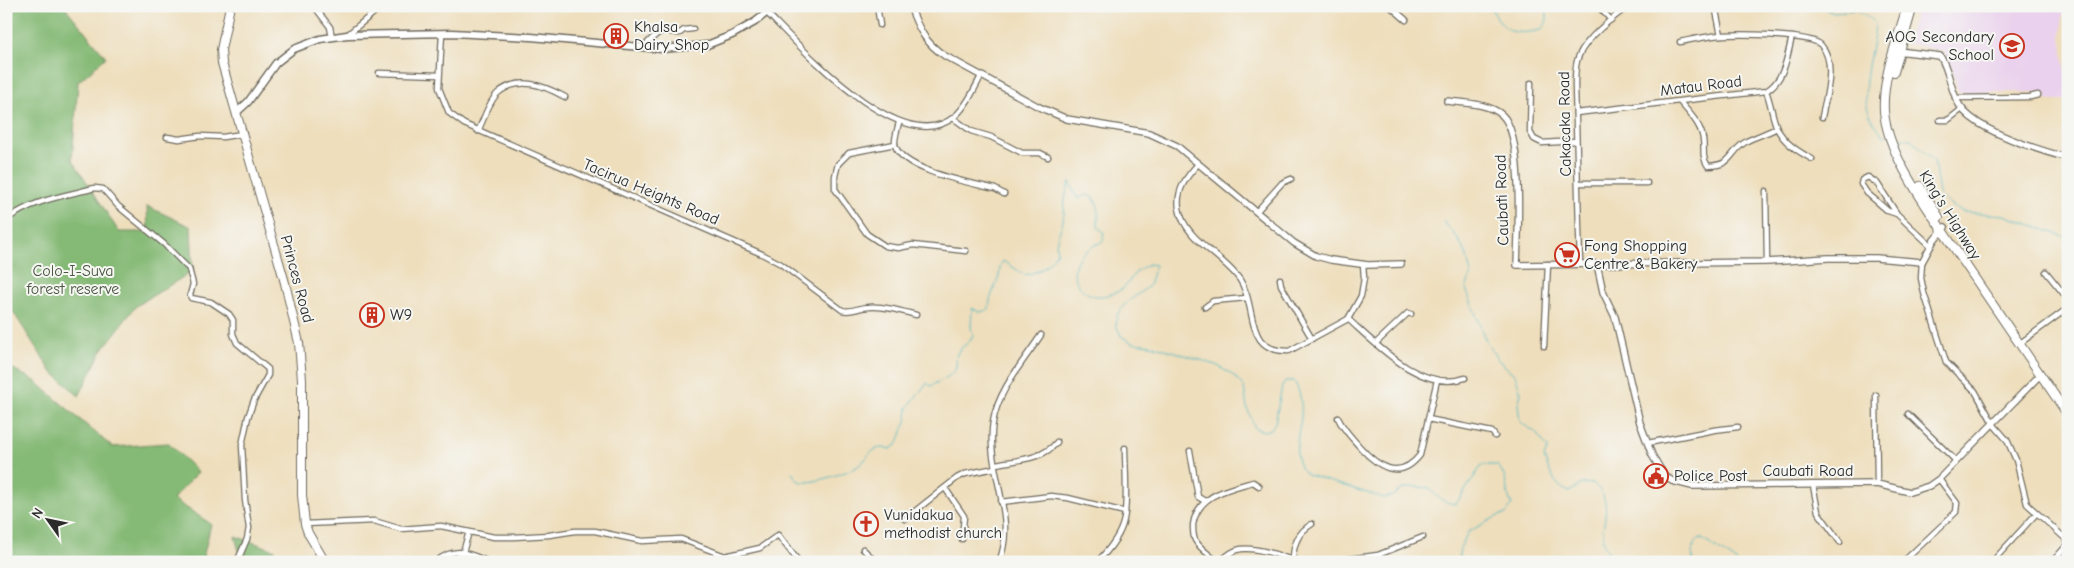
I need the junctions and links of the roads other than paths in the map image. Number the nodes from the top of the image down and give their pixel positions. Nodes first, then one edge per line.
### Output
1 (230, 6) edge
2 (314, 6) edge
3 (382, 6) edge
4 (775, 6) edge
5 (877, 6) edge
6 (910, 6) edge
7 (1390, 6) edge
8 (1598, 6) edge
9 (1629, 6) edge
10 (1715, 6) edge
11 (1907, 6) edge
12 (1913, 6) edge
13 (767, 13) junction
14 (1406, 20) dead end
15 (1611, 20) junction
16 (880, 25) dead end
17 (693, 29) dead end
18 (442, 33) junction
19 (347, 35) junction
20 (1721, 35) junction
21 (332, 37) junction
22 (1792, 37) junction
23 (1680, 42) dead end
24 (642, 47) junction
25 (1897, 51) junction
26 (379, 73) dead end
27 (439, 75) junction
28 (981, 76) junction
29 (1531, 83) dead end
30 (1766, 91) junction
31 (2038, 95) dead end
32 (565, 97) dead end
33 (1955, 98) junction
34 (1447, 101) dead end
35 (1680, 102) junction
36 (1962, 109) junction
37 (236, 113) junction
38 (1576, 113) junction
39 (1822, 117) dead end
40 (953, 118) junction
41 (1940, 120) dead end
42 (899, 122) junction
43 (1777, 128) junction
44 (478, 131) junction
45 (242, 134) junction
46 (167, 137) dead end
47 (1576, 141) junction
48 (895, 144) junction
49 (1048, 157) dead end
50 (2068, 158) edge
51 (1812, 159) dead end
52 (1198, 164) junction
53 (1290, 179) dead end
54 (1578, 183) junction
55 (1647, 183) dead end
56 (1766, 191) dead end
57 (1004, 194) dead end
58 (1257, 211) junction
59 (1897, 214) junction
60 (6, 220) edge
61 (1944, 229) junction
62 (1931, 246) junction
63 (966, 251) dead end
64 (1767, 262) junction
65 (1922, 262) junction
66 (1362, 264) junction
67 (1401, 264) dead end
68 (1548, 264) junction
69 (1580, 264) junction
70 (1597, 264) junction
71 (2046, 272) dead end
72 (1280, 279) dead end
73 (1247, 298) junction
74 (2068, 299) edge
75 (1205, 307) dead end
76 (2068, 308) edge
77 (1411, 314) dead end
78 (916, 315) dead end
79 (1348, 319) junction
80 (1041, 335) dead end
81 (1312, 339) junction
82 (1376, 343) junction
83 (2021, 343) junction
84 (1544, 346) dead end
85 (2040, 375) junction
86 (1465, 378) dead end
87 (1437, 380) junction
88 (1876, 396) dead end
89 (2064, 404) edge
90 (1908, 414) dead end
91 (2068, 415) edge
92 (1338, 418) dead end
93 (1428, 419) junction
94 (1994, 425) junction
95 (1738, 427) dead end
96 (1495, 436) dead end
97 (1057, 442) dead end
98 (1648, 443) junction
99 (1125, 448) dead end
100 (1190, 451) dead end
101 (1956, 461) junction
102 (995, 466) junction
103 (1939, 480) junction
104 (1877, 484) junction
105 (1814, 485) junction
106 (1259, 486) dead end
107 (945, 488) junction
108 (1205, 501) junction
109 (1001, 502) junction
110 (1125, 512) junction
111 (2036, 514) junction
112 (904, 519) dead end
113 (305, 524) junction
114 (1312, 524) dead end
115 (469, 532) junction
116 (1423, 537) dead end
117 (962, 539) dead end
118 (1840, 542) dead end
119 (2068, 543) edge
120 (863, 549) dead end
121 (463, 552) junction
122 (1353, 560) edge
123 (1295, 561) edge
124 (237, 562) edge
125 (325, 562) edge
126 (436, 562) edge
127 (489, 562) edge
128 (799, 562) edge
129 (876, 562) edge
130 (999, 562) edge
131 (1097, 562) edge
132 (1219, 562) edge
133 (1326, 562) edge
134 (1903, 562) edge
135 (1992, 562) edge
136 (2052, 562) edge

1 - 37 main road, Princes Road
2 - 21 street
3 - 19 street
4 - 13 main road
5 - 16 street
6 - 28 street
7 - 14 street
8 - 15 street
9 - 15 street, Cakacaka Road
10 - 20 street
11 - 25 main road, King's Highway
12 - 25 main road, King's Highway
13 - 24 main road
13 - 42 street
15 - 38 street, Cakacaka Road
17 - 24 street
18 - 19 main road
18 - 24 main road
18 - 27 street, Tacirua Heights Road
19 - 21 main road
20 - 22 street
20 - 23 street
21 - 37 main road
22 - 30 street, Matau Road
22 - 39 street
25 - 33 street
25 - 61 main road, King's Highway
26 - 27 street
27 - 44 street, Tacirua Heights Road
28 - 40 street
28 - 52 street
29 - 47 street
30 - 35 street, Matau Road
30 - 43 street
31 - 33 street
32 - 44 street
33 - 36 street
34 - 68 street, Caubati Road
35 - 38 street, Matau Road
35 - 43 street
36 - 41 street
36 - 50 street
37 - 45 main road, Princes Road
38 - 47 street, Cakacaka Road
40 - 42 street
40 - 49 street
42 - 48 street
43 - 51 street
44 - 78 street, Tacirua Heights Road
45 - 46 street
45 - 113 main road, Princes Road
47 - 54 street, Cakacaka Road
48 - 57 street
48 - 63 street
52 - 58 street
52 - 73 street
53 - 58 street
54 - 55 street
54 - 69 street, Cakacaka Road
56 - 64 street
58 - 66 street
59 - 59 street
59 - 62 street
60 - 124 street
61 - 62 street
61 - 83 main road, King's Highway
62 - 65 street
64 - 65 street, Caubati Road
64 - 70 street, Caubati Road
65 - 94 street
66 - 67 street
66 - 79 street
68 - 69 street, Caubati Road
68 - 84 street
69 - 70 street, Caubati Road
70 - 98 street, Caubati Road
71 - 74 street
72 - 81 street
73 - 75 street
73 - 81 street
76 - 83 street
77 - 82 street
79 - 81 street
79 - 82 street
80 - 102 street
82 - 87 street
83 - 85 main road, King's Highway
83 - 89 main road, King's Highway
85 - 89 main road, King's Highway
85 - 94 street, Caubati Road
86 - 87 street
87 - 93 street
88 - 104 street
89 - 91 main road, King's Highway
90 - 101 street
92 - 93 street
93 - 96 street
94 - 101 street, Caubati Road
94 - 111 street
95 - 98 street
97 - 102 street
98 - 105 street, Caubati Road
99 - 110 street
100 - 108 street
101 - 103 street, Caubati Road
102 - 107 street
102 - 109 street
103 - 104 street, Caubati Road
103 - 134 street
104 - 105 street, Caubati Road
105 - 118 street
106 - 108 street
107 - 112 street
107 - 117 street
108 - 132 street
109 - 110 street
109 - 130 street
110 - 131 street
111 - 119 street
111 - 135 street
113 - 115 street
113 - 125 main road, Princes Road
114 - 123 street
115 - 121 street
115 - 128 street
116 - 122 street
119 - 136 street
120 - 129 street
121 - 126 street
121 - 127 street
122 - 133 street
123 - 132 street

